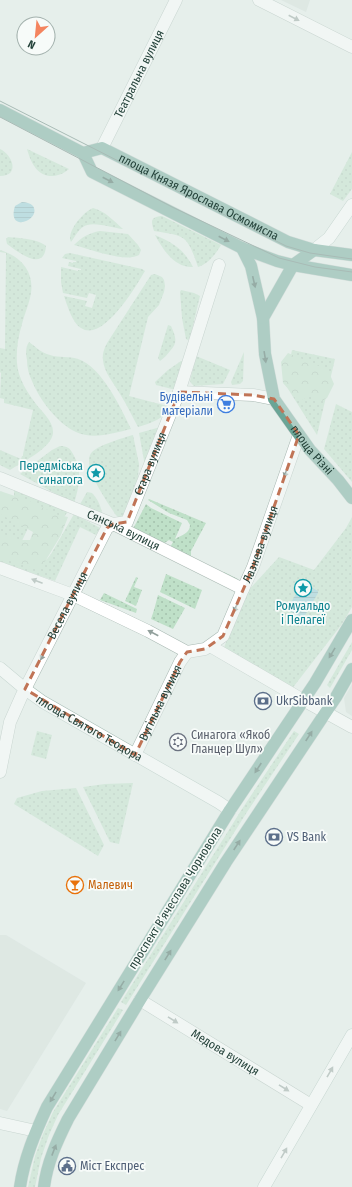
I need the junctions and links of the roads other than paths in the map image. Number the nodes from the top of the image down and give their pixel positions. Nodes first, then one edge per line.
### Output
1 (176, 0) edge
2 (259, 0) edge
3 (352, 47) edge
4 (0, 110) edge
5 (102, 148) junction
6 (83, 153) junction
7 (352, 205) edge
8 (242, 248) junction
9 (314, 250) junction
10 (352, 255) edge
11 (219, 265) dead end
12 (293, 265) junction
13 (352, 275) edge
14 (263, 318) junction
15 (180, 392) junction
16 (274, 400) junction
17 (299, 435) junction
18 (0, 478) edge
19 (352, 498) edge
20 (113, 524) junction
21 (0, 568) edge
22 (244, 589) junction
23 (73, 595) junction
24 (352, 620) edge
25 (210, 646) junction
26 (187, 652) junction
27 (0, 668) edge
28 (352, 669) edge
29 (25, 689) junction
30 (303, 700) junction
31 (325, 712) junction
32 (352, 727) edge
33 (135, 755) junction
34 (0, 772) edge
35 (230, 810) junction
36 (140, 1000) junction
37 (352, 1035) edge
38 (311, 1105) junction
39 (0, 1123) edge
40 (36, 1131) junction
41 (20, 1187) edge
42 (44, 1187) edge
43 (264, 1187) edge

1 - 5 street, Театральна вулиця
2 -> 3 street
4 - 6 main road
5 - 6 main road
5 - 9 main road, площа Князя Ярослава Осмомисла
6 -> 8 main road, площа Князя Ярослава Осмомисла
7 - 9 street
8 - 12 main road, площа Князя Ярослава Осмомисла
8 -> 14 main road
9 - 10 main road, площа Князя Ярослава Осмомисла
9 - 12 main road
11 - 15 street, Стара вулиця
12 - 13 main road, площа Князя Ярослава Осмомисла
12 - 14 main road
14 -> 16 main road
15 - 16 street
15 - 20 street, Стара вулиця
16 - 17 main road, площа Різні
17 - 19 main road, площа Різні
17 -> 22 street, Лазнева вулиця
18 - 20 street, Сянська вулиця
20 - 22 street, Сянська вулиця
20 - 23 street, Весела вулиця
23 -> 21 street
22 -> 25 street, Лазнева вулиця
26 -> 23 street
23 -> 29 street, Весела вулиця
24 -> 30 main road, проспект Вʼячеслава Чорновола
25 - 26 street
25 - 30 street
26 - 33 street, Вугільна вулиця
27 - 29 street
28 - 31 main road, проспект Вʼячеслава Чорновола
29 - 33 street, площа Святого Теодора
29 - 34 street, площа Святого Теодора
30 - 31 street
30 -> 35 main road, проспект Вʼячеслава Чорновола
31 - 32 street
36 -> 31 main road, проспект Вʼячеслава Чорновола
33 - 35 street, площа Святого Теодора
35 -> 40 main road, проспект Вʼячеслава Чорновола
36 -> 38 street, Медова вулиця
42 -> 36 main road, проспект Вʼячеслава Чорновола
38 -> 37 street
43 -> 38 street
39 - 40 street
40 - 41 main road, проспект Вʼячеслава Чорновола

